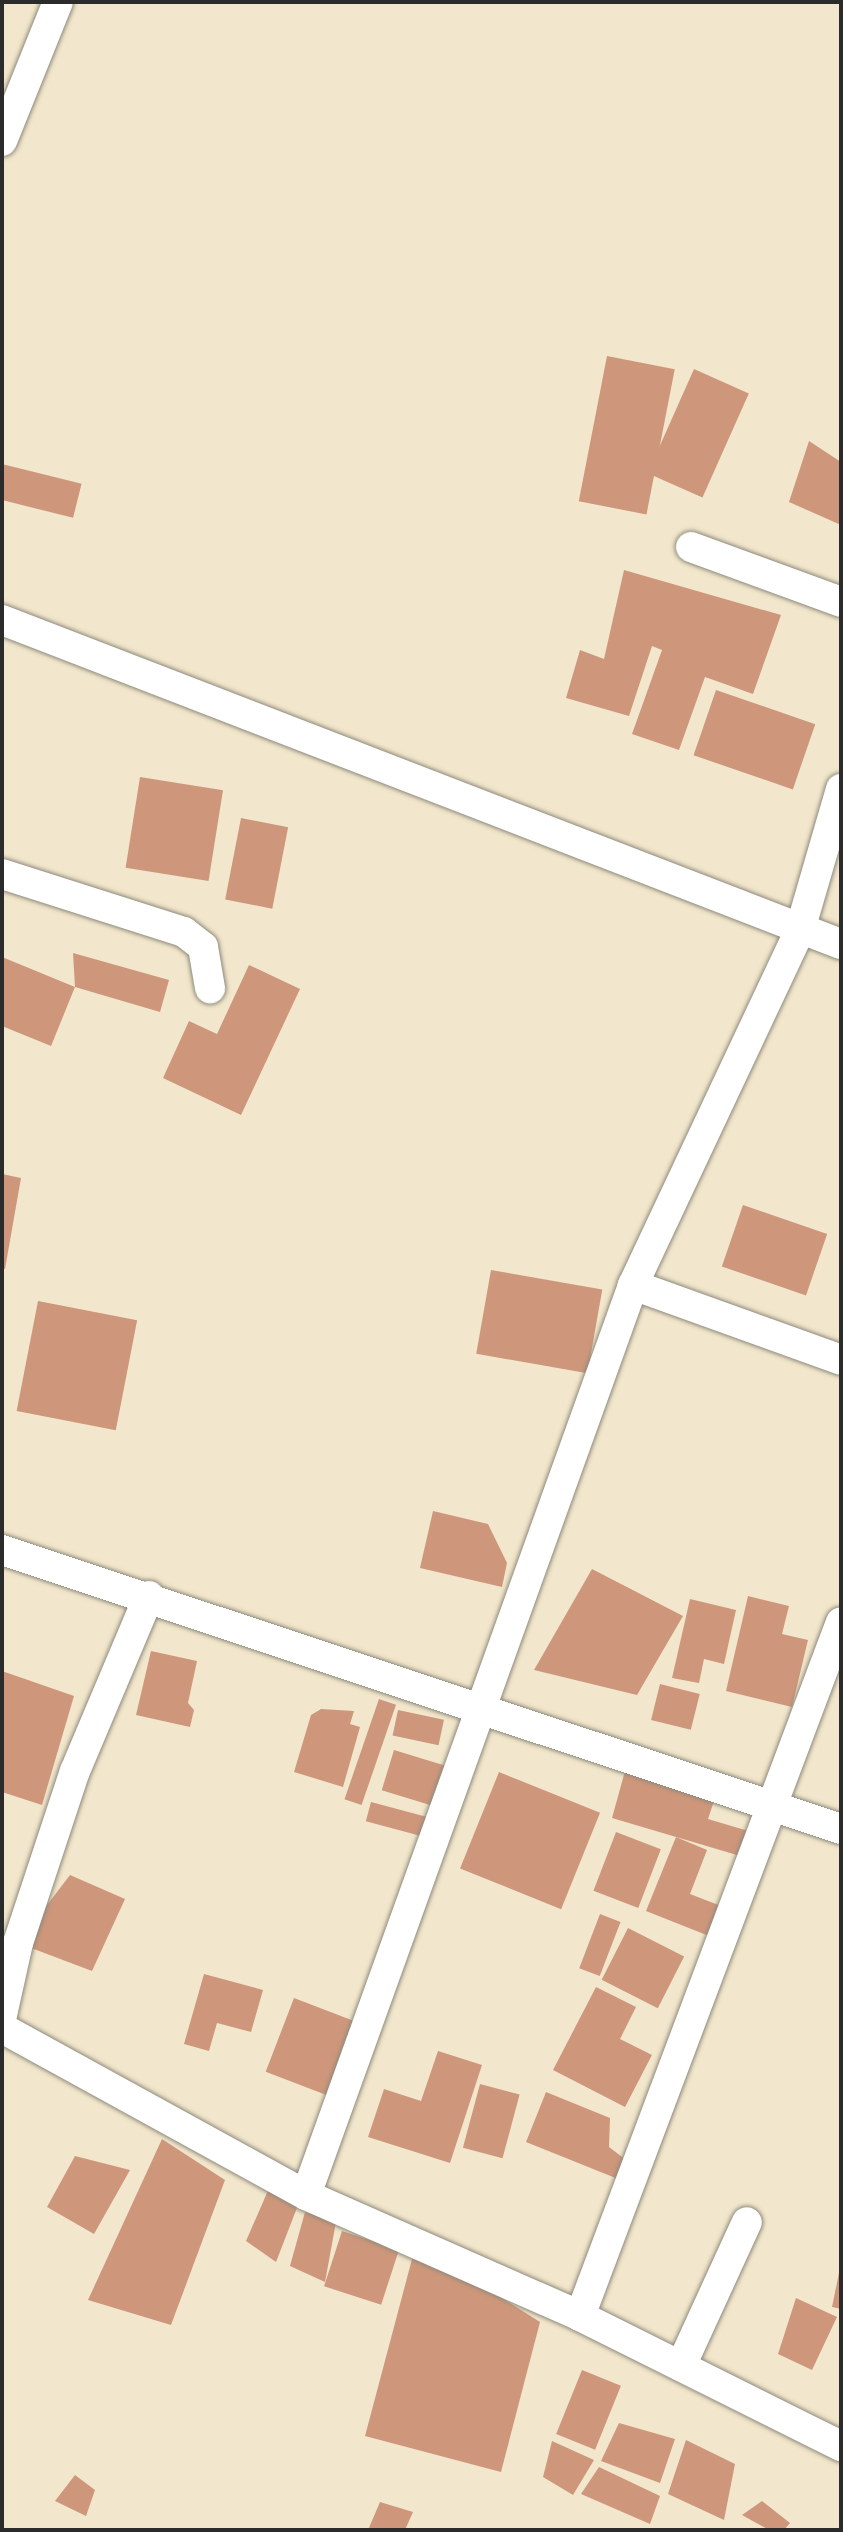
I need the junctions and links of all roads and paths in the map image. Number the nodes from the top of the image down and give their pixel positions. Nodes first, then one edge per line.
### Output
1 (58, 2) edge
2 (2, 141) edge
3 (691, 547) dead end
4 (841, 602) edge
5 (2, 620) edge
6 (841, 789) edge
7 (2, 874) edge
8 (800, 930) junction
9 (841, 944) edge
10 (210, 988) dead end
11 (633, 1285) junction
12 (841, 1360) edge
13 (2, 1550) edge
14 (149, 1596) junction
15 (841, 1622) edge
16 (484, 1709) junction
17 (771, 1806) junction
18 (841, 1829) edge
19 (2, 2015) edge
20 (2, 2028) edge
21 (306, 2196) junction
22 (747, 2221) dead end
23 (580, 2316) junction
24 (681, 2366) junction
25 (841, 2446) edge

1 - 2 street
3 - 4 street
5 - 8 street
6 - 8 street
7 - 10 street
8 - 9 street
8 - 11 street
11 - 12 street
11 - 16 street
13 - 14 street
14 - 16 street
14 - 19 street
15 - 17 street
16 - 17 street
16 - 21 street
17 - 18 street
17 - 23 street
20 - 21 street
21 - 23 street
22 - 24 street
23 - 24 street
24 - 25 street

